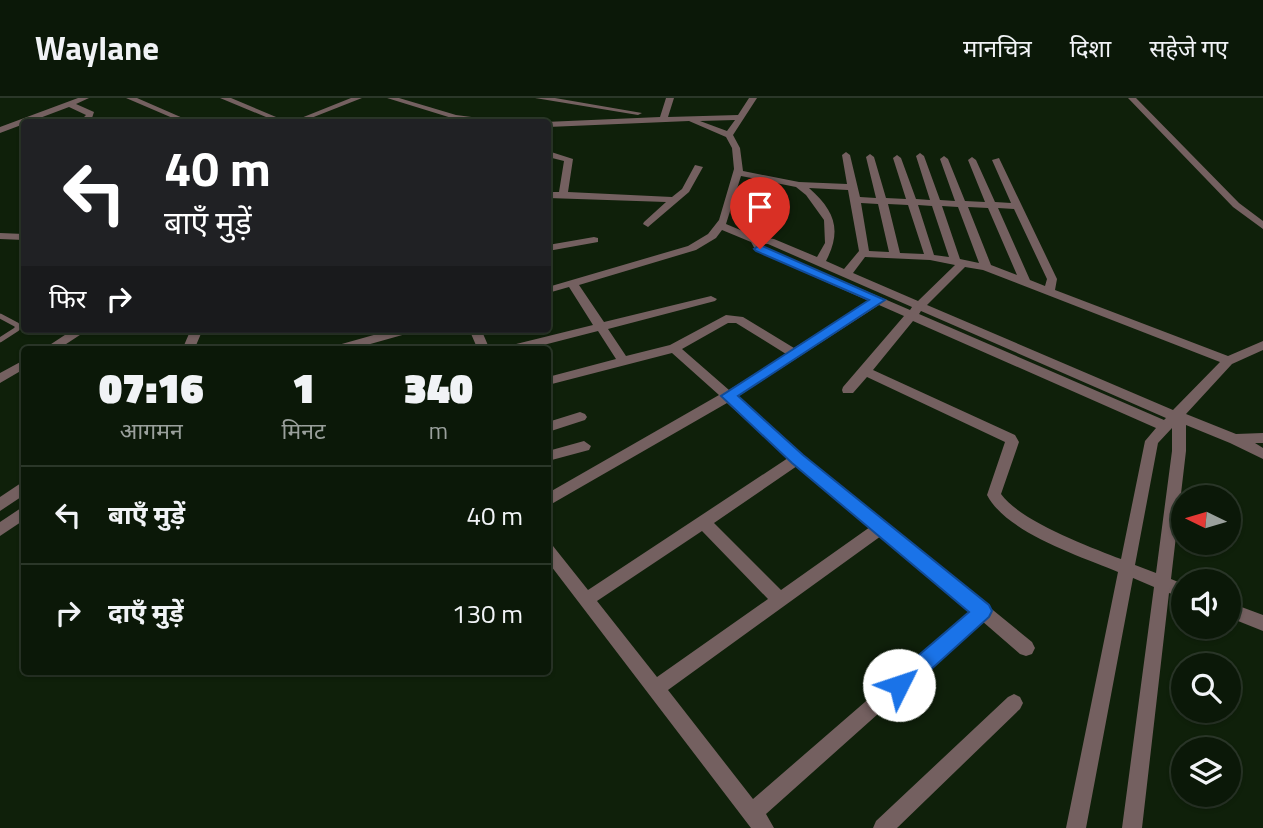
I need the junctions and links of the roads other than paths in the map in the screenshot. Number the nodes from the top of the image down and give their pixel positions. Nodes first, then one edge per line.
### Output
1 (85, 98) edge
2 (130, 98) edge
3 (224, 98) edge
4 (358, 98) edge
5 (391, 98) edge
6 (539, 98) edge
7 (670, 98) edge
8 (753, 98) edge
9 (1132, 98) edge
10 (70, 104) junction
11 (738, 117) junction
12 (667, 118) junction
13 (30, 119) edge
14 (89, 119) edge
15 (181, 119) edge
16 (276, 119) edge
17 (303, 119) edge
18 (471, 119) edge
19 (689, 120) junction
20 (21, 122) edge
21 (551, 124) edge
22 (0, 130) edge
23 (729, 135) junction
24 (551, 155) edge
25 (846, 155) dead end
26 (919, 156) dead end
27 (870, 157) dead end
28 (897, 158) dead end
29 (944, 159) dead end
30 (972, 160) dead end
31 (996, 160) dead end
32 (698, 167) dead end
33 (738, 173) junction
34 (799, 185) junction
35 (852, 187) junction
36 (551, 195) edge
37 (563, 195) junction
38 (675, 200) junction
39 (856, 200) junction
40 (882, 201) junction
41 (912, 202) junction
42 (936, 203) junction
43 (961, 204) junction
44 (991, 205) junction
45 (1019, 206) junction
46 (648, 224) dead end
47 (720, 225) junction
48 (1263, 226) edge
49 (0, 236) edge
50 (21, 237) edge
51 (594, 240) dead end
52 (755, 240) junction
53 (551, 247) edge
54 (863, 254) junction
55 (895, 256) junction
56 (930, 257) junction
57 (820, 262) junction
58 (959, 263) junction
59 (986, 267) junction
60 (847, 273) junction
61 (1025, 282) junction
62 (572, 283) junction
63 (551, 288) edge
64 (1049, 291) junction
65 (711, 299) dead end
66 (879, 300) junction
67 (916, 310) junction
68 (0, 316) edge
69 (601, 326) junction
70 (76, 333) edge
71 (395, 333) edge
72 (0, 340) edge
73 (1263, 345) edge
74 (55, 346) edge
75 (349, 346) edge
76 (524, 346) edge
77 (674, 348) junction
78 (795, 354) junction
79 (623, 361) junction
80 (1228, 361) junction
81 (21, 366) edge
82 (865, 371) junction
83 (0, 379) edge
84 (551, 380) edge
85 (848, 390) dead end
86 (728, 396) junction
87 (580, 417) dead end
88 (1174, 418) junction
89 (551, 426) edge
90 (1263, 438) edge
91 (1236, 439) junction
92 (584, 446) dead end
93 (1263, 454) edge
94 (551, 455) edge
95 (798, 459) junction
96 (21, 488) edge
97 (551, 496) edge
98 (0, 505) edge
99 (21, 514) edge
100 (703, 522) junction
101 (881, 528) junction
102 (0, 530) edge
103 (551, 555) edge
104 (1127, 568) junction
105 (1163, 583) junction
106 (1171, 586) edge
107 (586, 600) junction
108 (780, 600) junction
109 (982, 611) junction
110 (1241, 614) edge
111 (1263, 623) edge
112 (1026, 648) dead end
113 (655, 689) junction
114 (1014, 703) dead end
115 (752, 813) junction
116 (764, 828) edge
117 (883, 828) edge
118 (1076, 828) edge
119 (1132, 828) edge

1 - 10 street
2 - 15 street
3 - 16 street
4 - 17 street
5 - 18 street
6 - 12 street
7 - 12 street
8 - 11 street
9 - 48 street
10 - 13 street
10 - 14 street
11 - 19 street
11 - 23 street
12 - 19 street
12 - 21 street
19 - 23 street
20 - 22 street
23 - 33 street
24 - 37 street
25 - 35 street
26 - 42 street
27 - 40 street
28 - 41 street
29 - 43 street
30 - 44 street
31 - 45 street
32 - 38 street
33 - 34 street
33 - 47 street
34 - 35 street
34 - 57 street
35 - 39 street
36 - 37 street
37 - 38 street
38 - 46 street
39 - 40 street
39 - 54 street
40 - 41 street
40 - 55 street
41 - 42 street
41 - 56 street
42 - 43 street
42 - 58 street
43 - 44 street
43 - 59 street
44 - 45 street
44 - 61 street
45 - 64 street
47 - 52 street
47 - 62 street
49 - 50 street
51 - 53 street
52 - 57 street
52 - 66 street
54 - 55 street
54 - 60 street
55 - 56 street
56 - 58 street
57 - 60 street
58 - 59 street
58 - 67 street
59 - 61 street
60 - 67 street
61 - 64 street
62 - 63 street
62 - 69 street
64 - 80 street
65 - 69 street
66 - 67 street
66 - 78 street
67 - 82 street
67 - 88 street
68 - 72 lane
69 - 76 street
69 - 79 street
70 - 74 street
71 - 75 street
73 - 80 street
77 - 78 street
77 - 79 street
77 - 86 street
78 - 86 street
79 - 84 street
80 - 88 street
81 - 83 street
82 - 85 street
82 - 104 street
86 - 95 street
86 - 97 street
87 - 89 street
88 - 91 street
88 - 104 street
88 - 105 street
90 - 91 street
91 - 93 street
92 - 94 street
95 - 100 street
95 - 101 street
96 - 98 street
99 - 102 street
100 - 107 street
100 - 108 street
101 - 108 street
101 - 109 street
103 - 107 street
104 - 105 street
104 - 118 street
105 - 106 street
105 - 119 street
107 - 113 street
108 - 113 street
109 - 112 street
109 - 115 street
110 - 111 street
113 - 115 street
114 - 117 street
115 - 116 street

